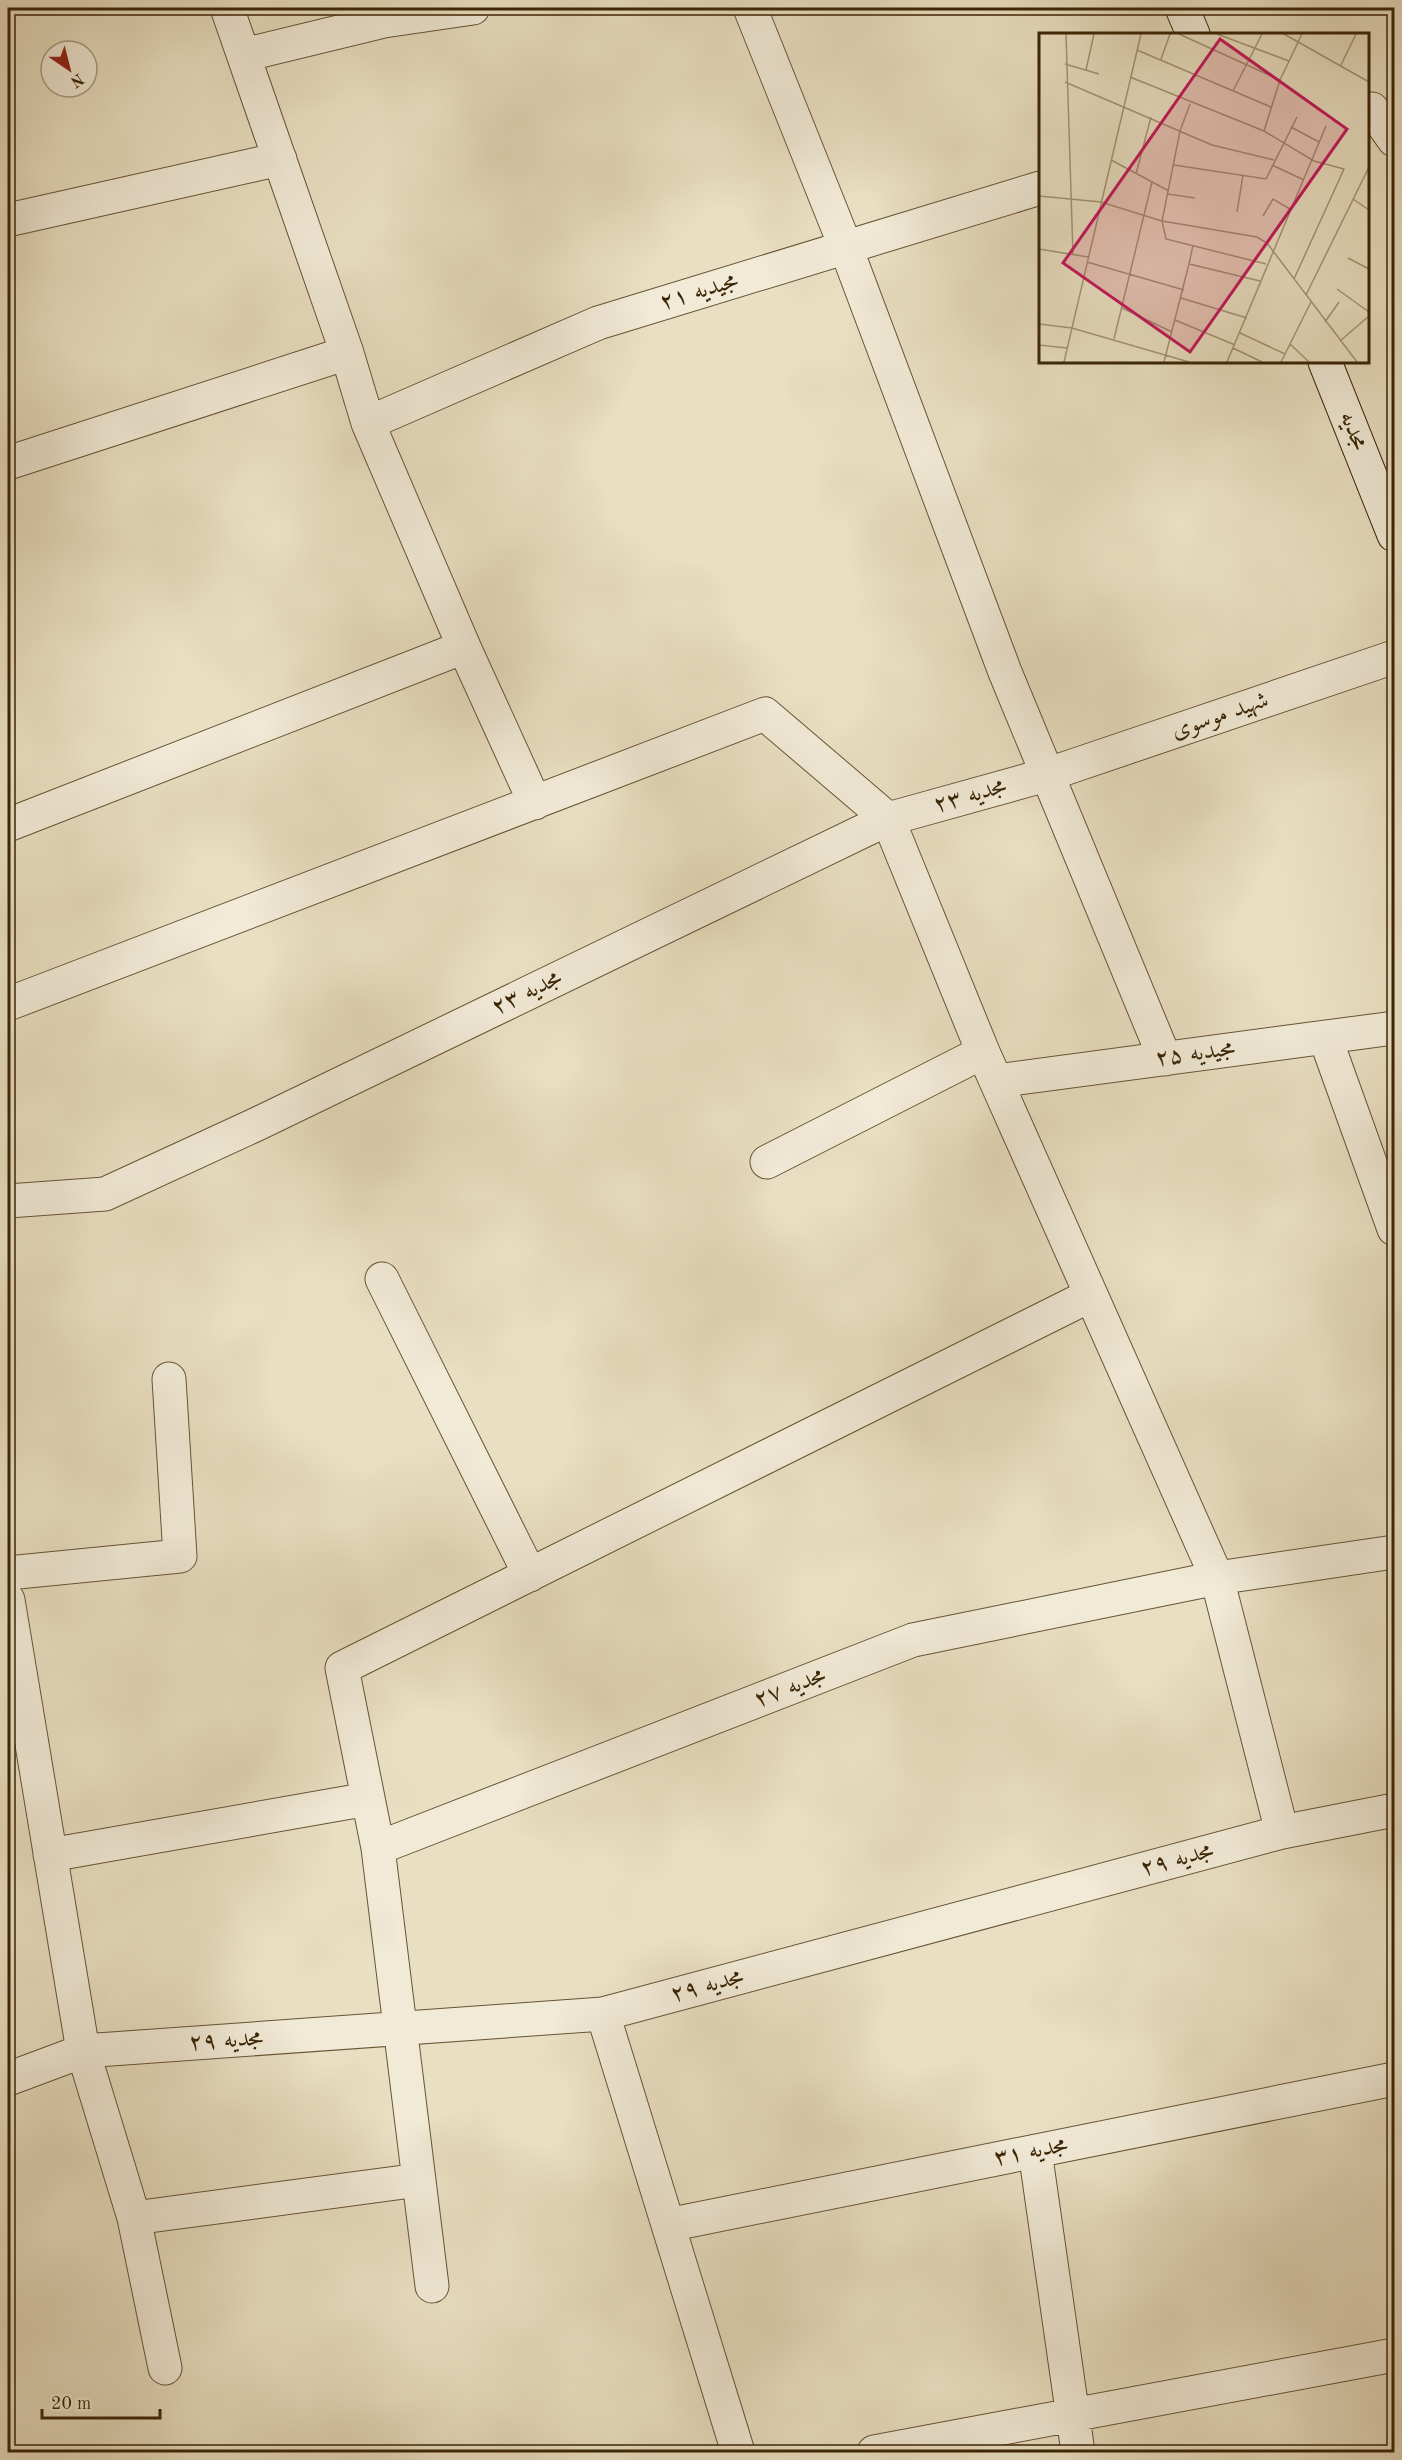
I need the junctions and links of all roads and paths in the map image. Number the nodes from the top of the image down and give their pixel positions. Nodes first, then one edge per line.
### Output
1 (227, 8) edge
2 (473, 8) edge
3 (750, 8) edge
4 (1182, 8) edge
5 (1193, 33) edge
6 (244, 55) junction
7 (1378, 105) edge
8 (1395, 140) edge
9 (280, 159) junction
10 (1039, 189) edge
11 (8, 220) edge
12 (846, 248) junction
13 (347, 353) junction
14 (1325, 363) edge
15 (368, 423) junction
16 (8, 464) edge
17 (1395, 535) edge
18 (464, 647) junction
19 (1395, 657) edge
20 (1046, 775) junction
21 (535, 803) junction
22 (888, 819) junction
23 (8, 825) edge
24 (8, 1004) edge
25 (1395, 1028) edge
26 (1325, 1037) junction
27 (983, 1052) junction
28 (1165, 1059) junction
29 (996, 1081) junction
30 (767, 1162) dead end
31 (8, 1201) edge
32 (1395, 1229) edge
33 (382, 1279) dead end
34 (1091, 1296) junction
35 (170, 1379) dead end
36 (1395, 1552) edge
37 (8, 1573) edge
38 (530, 1575) junction
39 (1217, 1578) junction
40 (8, 1600) edge
41 (368, 1799) junction
42 (1395, 1810) edge
43 (1282, 1832) junction
44 (378, 1848) junction
45 (50, 1855) junction
46 (603, 2014) junction
47 (400, 2029) junction
48 (83, 2051) junction
49 (8, 2079) edge
50 (1395, 2079) edge
51 (1035, 2151) junction
52 (419, 2180) junction
53 (134, 2218) junction
54 (668, 2225) junction
55 (432, 2286) dead end
56 (1395, 2355) edge
57 (165, 2368) dead end
58 (1073, 2415) junction
59 (738, 2452) edge
60 (874, 2452) edge
61 (1078, 2452) edge

1 - 6 street
2 - 6 street
3 - 12 street
4 - 5 street
6 - 9 street
7 - 8 street
9 - 11 street
9 - 13 street
10 - 12 street, مجیدیه ۲۱
12 - 15 street, مجیدیه ۲۱
12 - 20 street
13 - 15 street
13 - 16 street
14 - 17 street, مجدیه
15 - 18 street
18 - 21 street
18 - 23 street
19 - 20 street, شهید موسوی
20 - 22 street, مجدیه ۲۳
20 - 28 street
21 - 22 street
21 - 24 street
22 - 27 street
22 - 31 street, مجدیه ۲۳
25 - 26 street, مجیدیه ۲۵
26 - 28 street, مجیدیه ۲۵
26 - 32 street
27 - 29 street
27 - 30 street
28 - 29 street, مجیدیه ۲۵
29 - 34 street
33 - 38 street
34 - 38 street
34 - 39 street
35 - 37 street
36 - 39 street, مجدیه ۲۷
38 - 41 street
39 - 43 street
39 - 44 street, مجدیه ۲۷
40 - 45 street
41 - 44 street
41 - 45 street
42 - 43 street, مجدیه ۲۹
43 - 46 street, مجدیه ۲۹
44 - 47 street
45 - 48 street
46 - 47 street, مجدیه ۲۹
46 - 54 street
47 - 48 street, مجدیه ۲۹
47 - 52 street
48 - 49 street, مجدیه ۲۹
48 - 53 street
50 - 51 street, مجدیه ۳۱
51 - 54 street, مجدیه ۳۱
51 - 58 street
52 - 53 street
52 - 55 street
53 - 57 street
54 - 59 street
56 - 58 street
58 - 60 street
58 - 61 street

